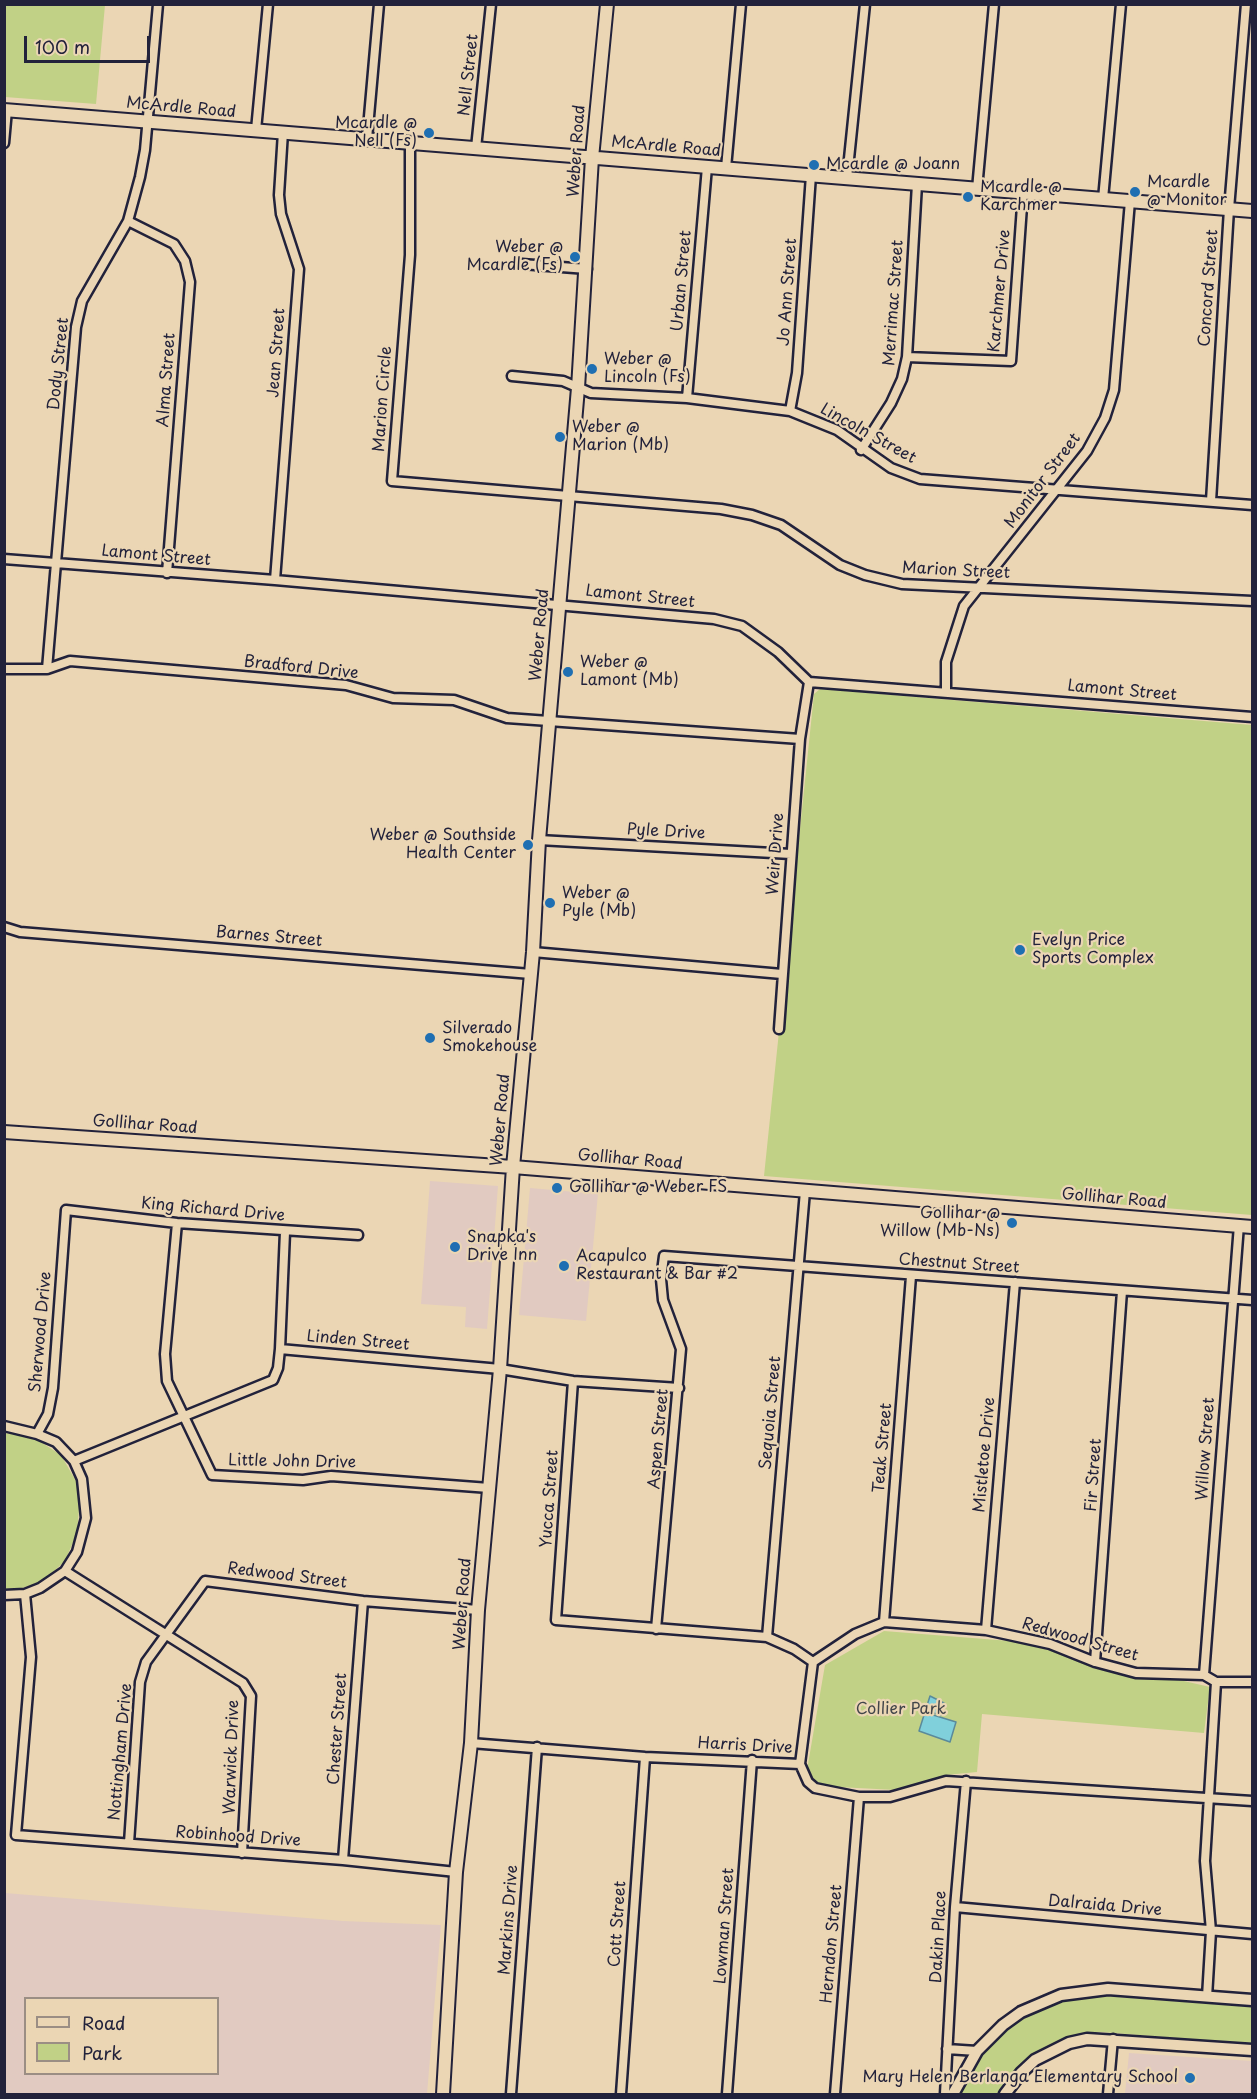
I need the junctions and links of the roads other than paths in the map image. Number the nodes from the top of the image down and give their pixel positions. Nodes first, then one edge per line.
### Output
1 (158, 4) edge
2 (268, 4) edge
3 (379, 4) edge
4 (491, 4) edge
5 (606, 4) edge
6 (741, 4) edge
7 (865, 4) edge
8 (994, 4) edge
9 (1121, 4) edge
10 (1246, 4) edge
11 (6, 110) edge
12 (146, 121) junction
13 (256, 130) junction
14 (283, 132) junction
15 (367, 139) junction
16 (4, 143) edge
17 (410, 143) junction
18 (476, 148) junction
19 (592, 158) junction
20 (707, 167) junction
21 (726, 168) junction
22 (810, 175) junction
23 (847, 178) junction
24 (917, 184) junction
25 (977, 189) junction
26 (1023, 192) junction
27 (1103, 199) junction
28 (1130, 201) junction
29 (1229, 209) junction
30 (1252, 211) edge
31 (128, 221) junction
32 (522, 264) dead end
33 (587, 269) junction
34 (907, 357) junction
35 (512, 376) dead end
36 (578, 388) junction
37 (687, 398) junction
38 (790, 411) junction
39 (861, 450) junction
40 (1057, 488) junction
41 (567, 496) junction
42 (1211, 501) junction
43 (1252, 505) edge
44 (4, 559) edge
45 (55, 562) junction
46 (167, 573) junction
47 (275, 579) junction
48 (981, 588) junction
49 (1252, 601) edge
50 (559, 604) junction
51 (4, 669) edge
52 (47, 669) junction
53 (809, 682) junction
54 (946, 691) junction
55 (1252, 717) edge
56 (549, 720) junction
57 (800, 739) junction
58 (539, 840) junction
59 (791, 854) junction
60 (4, 927) edge
61 (533, 952) junction
62 (531, 974) junction
63 (782, 974) junction
64 (779, 1029) dead end
65 (4, 1132) edge
66 (513, 1167) junction
67 (805, 1191) junction
68 (66, 1210) joint
69 (177, 1223) junction
70 (1239, 1225) junction
71 (1252, 1227) edge
72 (285, 1232) junction
73 (358, 1235) dead end
74 (664, 1256) joint
75 (797, 1266) junction
76 (911, 1276) junction
77 (1015, 1282) junction
78 (1122, 1291) junction
79 (1233, 1299) junction
80 (1252, 1300) edge
81 (280, 1349) junction
82 (500, 1369) junction
83 (573, 1381) junction
84 (679, 1388) junction
85 (186, 1417) junction
86 (4, 1426) edge
87 (37, 1434) junction
88 (74, 1461) junction
89 (489, 1488) junction
90 (65, 1571) junction
91 (26, 1594) junction
92 (4, 1595) edge
93 (363, 1601) junction
94 (478, 1610) junction
95 (884, 1622) junction
96 (656, 1629) junction
97 (986, 1630) junction
98 (167, 1634) junction
99 (767, 1637) junction
100 (813, 1662) junction
101 (1095, 1662) junction
102 (1204, 1675) junction
103 (1216, 1682) junction
104 (1252, 1682) edge
105 (471, 1743) junction
106 (537, 1747) junction
107 (645, 1757) junction
108 (752, 1760) junction
109 (800, 1764) junction
110 (966, 1781) junction
111 (859, 1797) junction
112 (1209, 1799) junction
113 (1252, 1801) edge
114 (129, 1843) junction
115 (243, 1852) junction
116 (343, 1860) junction
117 (456, 1872) junction
118 (955, 1907) junction
119 (1211, 1931) junction
120 (1252, 1934) edge
121 (1207, 1996) junction
122 (1252, 2000) edge
123 (1113, 2039) junction
124 (947, 2049) junction
125 (1252, 2050) edge
126 (977, 2051) junction
127 (443, 2094) edge
128 (511, 2094) edge
129 (621, 2094) edge
130 (727, 2094) edge
131 (835, 2094) edge
132 (945, 2094) edge
133 (953, 2094) edge
134 (1005, 2094) edge
135 (1108, 2094) edge

1 - 12 street, Dody Street
2 - 13 street
3 - 15 street
4 - 18 street, Nell Street
5 - 19 main road, Weber Road
6 - 21 street
7 - 23 street
8 - 25 street
9 - 27 street
10 - 29 street, Concord Street
11 - 12 main road, McArdle Road
11 - 16 street
12 - 13 main road, McArdle Road
12 - 31 street, Dody Street
13 - 14 main road, McArdle Road
14 - 15 main road, McArdle Road
14 - 47 street, Jean Street
15 - 17 main road, McArdle Road
17 - 18 main road, McArdle Road
17 - 41 street, Marion Circle
18 - 19 main road, McArdle Road
19 - 20 main road, McArdle Road
19 - 33 main road, Weber Road
20 - 21 main road, McArdle Road
20 - 37 street, Urban Street
21 - 22 main road, McArdle Road
22 - 23 main road, McArdle Road
22 - 38 street, Jo Ann Street
23 - 24 main road, McArdle Road
24 - 25 main road, McArdle Road
24 - 34 street, Merrimac Street
25 - 26 main road, McArdle Road
26 - 27 main road, McArdle Road
26 - 34 street, Karchmer Drive
27 - 28 main road, McArdle Road
28 - 29 main road, McArdle Road
28 - 40 street, Monitor Street
29 - 30 main road, McArdle Road
29 - 42 street, Concord Street
31 - 45 street, Dody Street
31 - 46 street, Alma Street
32 - 33 street
33 - 36 main road, Weber Road
34 - 39 street, Merrimac Street
35 - 36 street, Lincoln Street
36 - 37 street, Lincoln Street
36 - 41 main road, Weber Road
37 - 38 street, Lincoln Street
38 - 39 street, Lincoln Street
39 - 40 street, Lincoln Street
40 - 42 street, Lincoln Street
40 - 48 street, Monitor Street
41 - 48 street, Marion Street
41 - 50 main road, Weber Road
42 - 43 street, Lincoln Street
44 - 45 street, Lamont Street
45 - 46 street, Lamont Street
45 - 52 street, Dody Street
46 - 47 street, Lamont Street
47 - 50 street, Lamont Street
48 - 49 street, Marion Street
48 - 54 street, Monitor Street
50 - 53 street, Lamont Street
50 - 56 main road, Weber Road
51 - 52 street, Bradford Drive
52 - 56 street, Bradford Drive
53 - 54 street, Lamont Street
53 - 57 street, Weir Drive
54 - 55 street, Lamont Street
56 - 57 street, Bradford Drive
56 - 58 main road, Weber Road
57 - 59 street, Weir Drive
58 - 59 street, Pyle Drive
58 - 61 main road, Weber Road
59 - 63 street, Weir Drive
60 - 62 street, Barnes Street
61 - 62 main road, Weber Road
61 - 63 street
62 - 66 main road, Weber Road
63 - 64 street, Weir Drive
65 - 66 main road, Gollihar Road
66 - 67 main road, Gollihar Road
66 - 82 main road, Weber Road
67 - 70 main road, Gollihar Road
67 - 75 street, Sequoia Street
68 - 69 street, King Richard Drive
68 - 87 street, Sherwood Drive
69 - 72 street, King Richard Drive
69 - 85 street, Little John Drive
70 - 71 main road, Gollihar Road
70 - 79 street, Willow Street
72 - 73 street, King Richard Drive
72 - 81 street
74 - 75 street, Chestnut Street
74 - 84 street, Aspen Street
75 - 76 street, Chestnut Street
75 - 99 street, Sequoia Street
76 - 77 street, Chestnut Street
76 - 95 street, Teak Street
77 - 78 street, Chestnut Street
77 - 97 street, Mistletoe Drive
78 - 79 street, Chestnut Street
78 - 101 street, Fir Street
79 - 80 street, Chestnut Street
79 - 102 street, Willow Street
81 - 82 street, Linden Street
81 - 85 street
82 - 83 street, Linden Street
82 - 89 main road, Weber Road
83 - 84 street, Linden Street
83 - 96 street, Yucca Street
84 - 96 street, Aspen Street
85 - 88 street
85 - 89 street, Little John Drive
86 - 87 street
87 - 88 street
88 - 90 street
89 - 94 main road, Weber Road
90 - 91 street
90 - 98 street
91 - 92 street
91 - 114 street, Robinhood Drive
93 - 94 street, Redwood Street
93 - 98 street, Redwood Street
93 - 116 street, Chester Street
94 - 105 main road, Weber Road
95 - 97 street, Redwood Street
95 - 100 street, Redwood Street
96 - 99 street
97 - 101 street, Redwood Street
98 - 114 street, Nottingham Drive
98 - 115 street, Warwick Drive
99 - 100 street
100 - 109 street
101 - 102 street, Redwood Street
102 - 103 street, Redwood Street
103 - 104 street
103 - 112 street
105 - 106 street, Harris Drive
105 - 117 main road, Weber Road
106 - 107 street, Harris Drive
106 - 128 street, Markins Drive
107 - 108 street, Harris Drive
107 - 129 street, Cott Street
108 - 109 street, Harris Drive
108 - 130 street, Lowman Street
109 - 111 street, Harris Drive
110 - 111 street, Harris Drive
110 - 112 street, Harris Drive
110 - 118 street, Dakin Place
111 - 131 street, Herndon Street
112 - 113 street, Harris Drive
112 - 119 street
114 - 115 street, Robinhood Drive
115 - 116 street, Robinhood Drive
116 - 117 street, Robinhood Drive
117 - 127 main road, Weber Road
118 - 119 street, Dalraida Drive
118 - 124 street, Dakin Place
119 - 120 street, Dalraida Drive
119 - 121 street
121 - 122 street
121 - 126 street
123 - 125 street
123 - 134 street
123 - 135 street
124 - 126 street
124 - 132 street, Dakin Place
126 - 133 street

